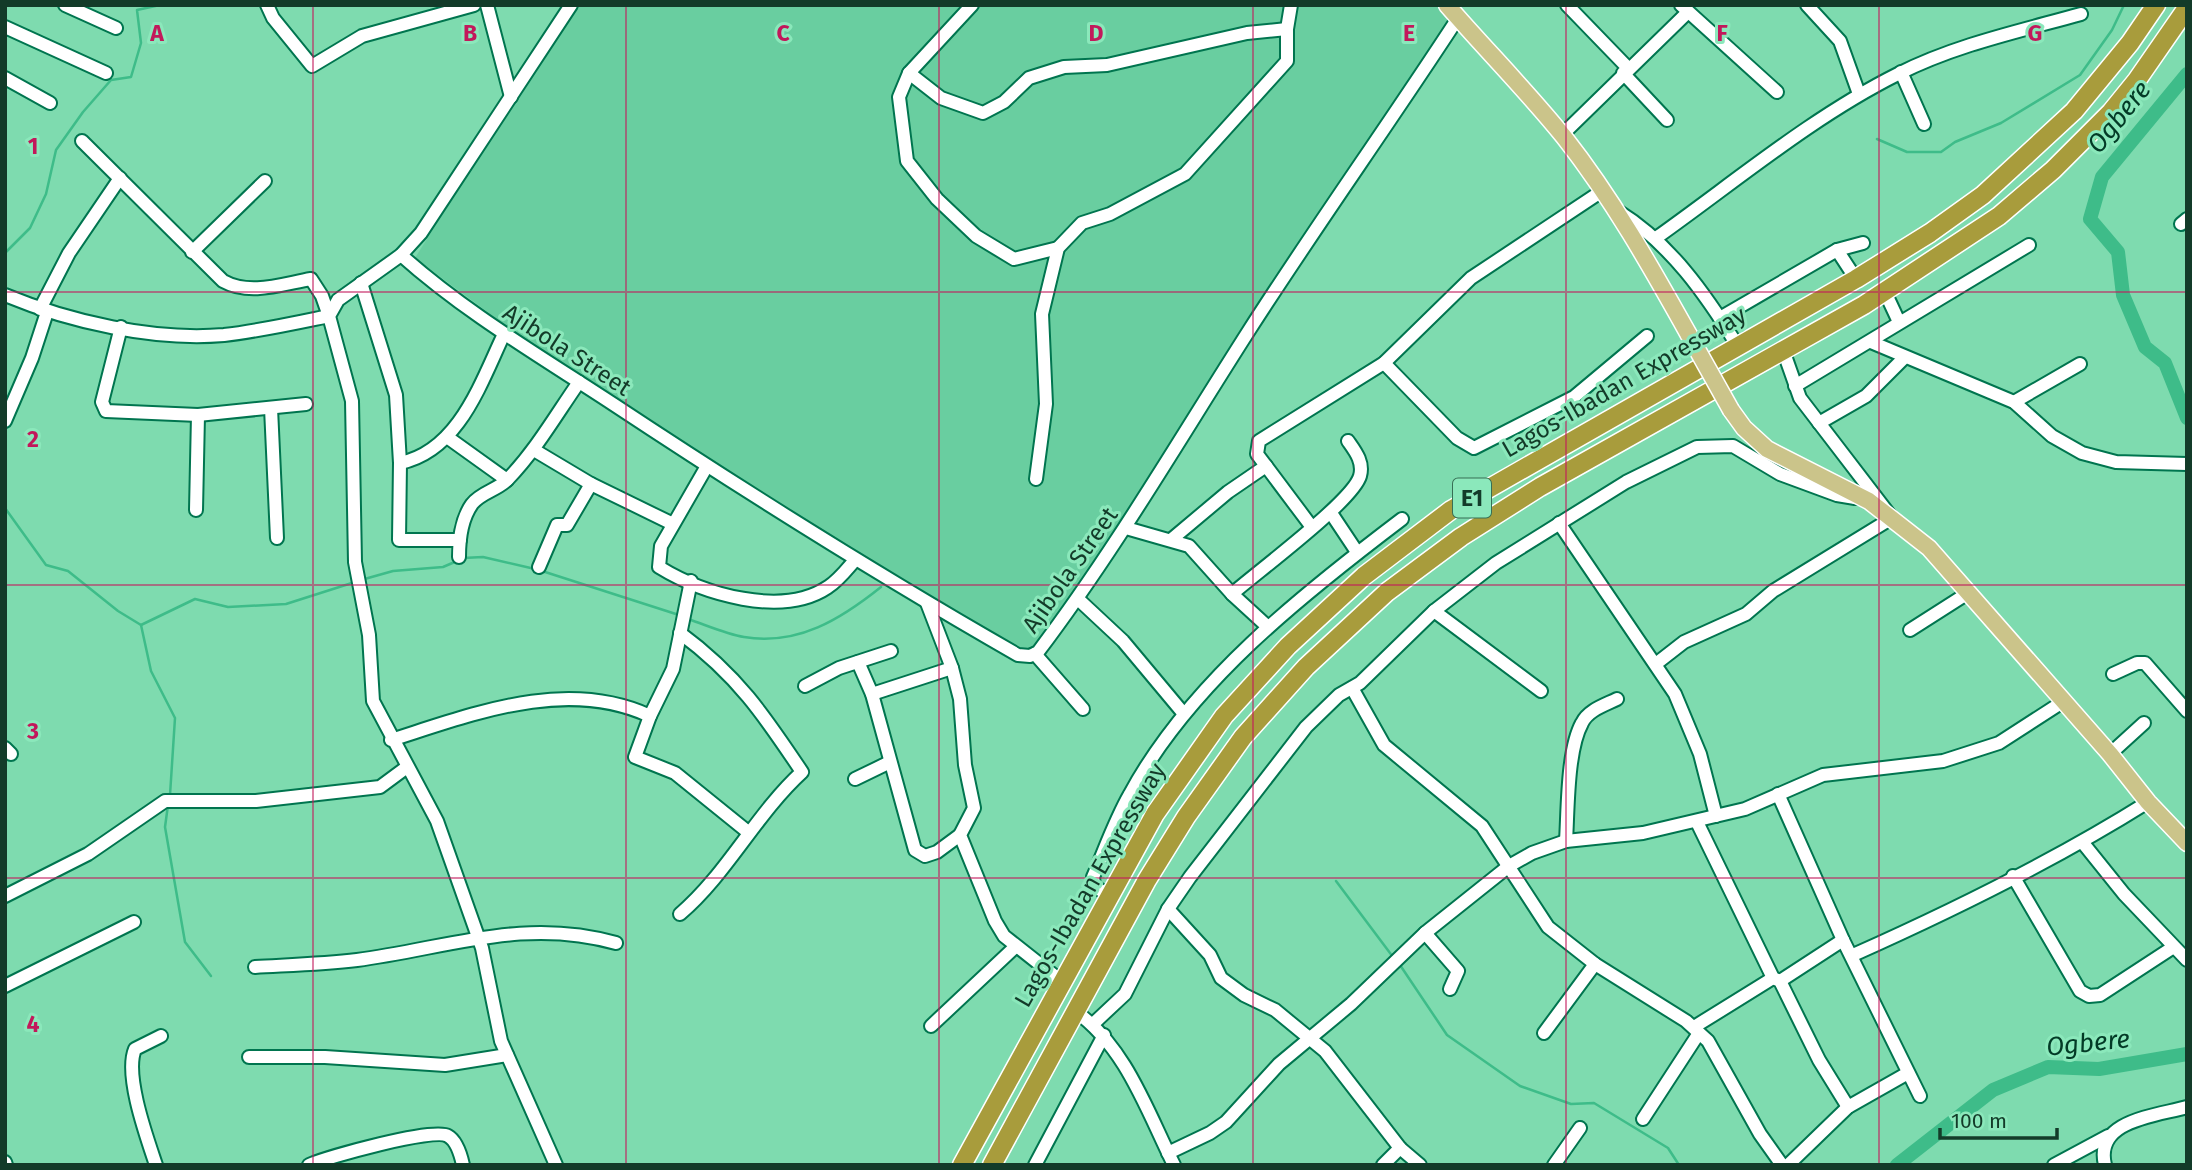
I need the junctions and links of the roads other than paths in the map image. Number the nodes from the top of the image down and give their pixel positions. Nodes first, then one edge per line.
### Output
1 (65, 5) edge
2 (267, 5) edge
3 (474, 5) edge
4 (487, 5) edge
5 (571, 5) edge
6 (972, 5) edge
7 (1291, 5) edge
8 (1567, 5) edge
9 (1807, 5) edge
10 (2155, 5) edge
11 (2187, 8) edge
12 (1452, 9) edge
13 (1685, 9) edge
14 (2081, 14) dead end
15 (5, 27) edge
16 (116, 28) dead end
17 (1287, 29) junction
18 (1625, 70) junction
19 (1902, 72) junction
20 (106, 73) dead end
21 (909, 73) junction
22 (5, 78) edge
23 (1777, 92) dead end
24 (1859, 94) junction
25 (511, 97) junction
26 (50, 103) dead end
27 (1667, 120) dead end
28 (1924, 124) dead end
29 (1562, 135) junction
30 (82, 141) dead end
31 (120, 178) junction
32 (265, 181) dead end
33 (1602, 191) junction
34 (1613, 208) junction
35 (1656, 237) junction
36 (1863, 243) dead end
37 (2029, 245) dead end
38 (1058, 248) junction
39 (1837, 250) junction
40 (192, 252) junction
41 (401, 255) junction
42 (1856, 279) junction
43 (361, 283) junction
44 (1885, 292) junction
45 (5, 295) edge
46 (43, 310) junction
47 (330, 316) junction
48 (1720, 318) junction
49 (1899, 322) junction
50 (121, 327) junction
51 (505, 334) junction
52 (1647, 336) dead end
53 (1871, 342) junction
54 (1737, 345) junction
55 (1783, 350) junction
56 (1904, 358) junction
57 (1384, 363) junction
58 (2080, 364) dead end
59 (579, 382) junction
60 (1795, 386) junction
61 (2014, 401) junction
62 (306, 404) dead end
63 (271, 408) junction
64 (198, 415) junction
65 (5, 421) edge
66 (1819, 423) junction
67 (447, 437) junction
68 (1348, 441) dead end
69 (534, 450) junction
70 (400, 463) junction
71 (2187, 464) edge
72 (707, 466) junction
73 (1266, 466) junction
74 (1037, 479) dead end
75 (507, 480) junction
76 (591, 484) junction
77 (1869, 500) junction
78 (196, 510) dead end
79 (1331, 513) junction
80 (1892, 518) junction
81 (1402, 519) dead end
82 (1559, 523) junction
83 (673, 524) junction
84 (1311, 526) junction
85 (1126, 528) junction
86 (276, 538) dead end
87 (1172, 539) junction
88 (460, 540) junction
89 (1357, 552) junction
90 (460, 557) dead end
91 (855, 560) junction
92 (539, 567) dead end
93 (691, 581) junction
94 (1968, 593) junction
95 (1232, 594) junction
96 (1078, 599) junction
97 (927, 603) junction
98 (1434, 611) junction
99 (684, 622) junction
100 (1268, 627) junction
101 (1910, 630) dead end
102 (891, 651) dead end
103 (1035, 654) junction
104 (858, 662) junction
105 (1657, 663) junction
106 (952, 668) junction
107 (2112, 674) dead end
108 (805, 686) dead end
109 (1352, 688) junction
110 (1541, 691) dead end
111 (872, 694) junction
112 (1617, 699) dead end
113 (2064, 701) junction
114 (1083, 709) dead end
115 (2187, 711) edge
116 (1184, 714) junction
117 (650, 716) junction
118 (2144, 723) dead end
119 (391, 740) junction
120 (2110, 754) junction
121 (890, 762) junction
122 (408, 767) junction
123 (855, 779) dead end
124 (1778, 794) junction
125 (2148, 802) junction
126 (1716, 816) junction
127 (1697, 822) junction
128 (748, 832) junction
129 (960, 835) junction
130 (2186, 840) edge
131 (1566, 841) junction
132 (2083, 843) junction
133 (1509, 866) junction
134 (2013, 876) junction
135 (1108, 895) junction
136 (5, 896) edge
137 (1168, 909) junction
138 (680, 914) dead end
139 (134, 922) dead end
140 (1425, 933) junction
141 (479, 939) junction
142 (1843, 940) junction
143 (616, 943) dead end
144 (1015, 947) junction
145 (2172, 948) junction
146 (1853, 955) junction
147 (2187, 960) edge
148 (1595, 964) junction
149 (255, 967) dead end
150 (1777, 980) junction
151 (1061, 981) junction
152 (5, 986) edge
153 (1450, 989) dead end
154 (1075, 1011) junction
155 (1093, 1024) junction
156 (931, 1026) dead end
157 (1697, 1030) junction
158 (1544, 1032) dead end
159 (1104, 1035) junction
160 (161, 1036) dead end
161 (1312, 1038) junction
162 (508, 1055) junction
163 (249, 1057) dead end
164 (1908, 1073) junction
165 (1920, 1096) dead end
166 (1848, 1107) junction
167 (2187, 1107) edge
168 (1643, 1119) dead end
169 (1580, 1128) dead end
170 (2108, 1136) junction
171 (1400, 1148) junction
172 (1171, 1159) edge
173 (339, 1161) edge
174 (156, 1165) edge
175 (309, 1165) edge
176 (463, 1165) edge
177 (556, 1165) edge
178 (962, 1165) edge
179 (992, 1165) edge
180 (1035, 1165) edge
181 (1383, 1165) edge
182 (1420, 1165) edge
183 (1554, 1165) edge
184 (1782, 1165) edge
185 (1788, 1165) edge
186 (2054, 1165) edge
187 (2105, 1165) edge

1 - 16 street
2 - 3 street
4 - 25 street
5 - 25 street
6 - 21 street
7 - 17 street
8 - 18 street
9 - 24 street
10 - 42 highway, Lagos-Ibadan Expressway / E1
11 - 44 highway, Lagos-Ibadan Expressway / E1
12 - 29 main road
12 - 85 street, Ajibola Street
13 - 18 street
13 - 23 street
14 - 19 street
15 - 20 street
17 - 21 street
17 - 38 street
18 - 27 street
18 - 29 street
19 - 24 street
19 - 28 street
21 - 38 street
22 - 26 street
24 - 35 street
25 - 41 street
29 - 33 main road
30 - 31 street
31 - 40 street
31 - 46 street
32 - 40 street
33 - 34 main road
33 - 57 street
34 - 35 street
34 - 77 main road, bridge
35 - 48 street
36 - 39 street
37 - 49 street
38 - 74 street
39 - 42 street
39 - 48 street
40 - 47 street
41 - 43 street
41 - 51 street, Ajibola Street
42 - 54 highway, Lagos-Ibadan Expressway / E1
43 - 47 street
43 - 70 street
44 - 49 street
44 - 55 highway, Lagos-Ibadan Expressway / E1
45 - 46 street
46 - 50 street
46 - 65 street
47 - 50 street
47 - 119 street
48 - 54 street
49 - 53 street
50 - 64 street
51 - 59 street, Ajibola Street
51 - 67 street
52 - 57 street
53 - 56 street
53 - 60 street
54 - 135 highway, Lagos-Ibadan Expressway / E1
55 - 60 street
55 - 154 highway, Lagos-Ibadan Expressway / E1
56 - 61 street
56 - 66 street
57 - 73 street
58 - 61 street
59 - 69 street
59 - 72 street, Ajibola Street
60 - 66 street
61 - 71 street
62 - 63 street
63 - 64 street
63 - 86 street
64 - 78 street
66 - 80 street
67 - 70 street
67 - 75 street
68 - 79 street
69 - 75 street
69 - 76 street
70 - 88 street
72 - 83 street
72 - 91 street, Ajibola Street
73 - 84 street
73 - 87 street
75 - 88 street
76 - 83 street
76 - 92 street
77 - 80 main road
77 - 82 street
79 - 84 street
79 - 89 street
80 - 94 main road
80 - 105 street
81 - 89 street
82 - 98 street
82 - 105 street
83 - 93 street
84 - 95 street
85 - 87 street
85 - 96 street, Ajibola Street
87 - 95 street
88 - 90 street
89 - 100 street
91 - 93 street
91 - 97 street, Ajibola Street
93 - 99 street
94 - 101 street
94 - 113 main road
95 - 100 street
96 - 103 street, Ajibola Street
96 - 116 street
97 - 103 street, Ajibola Street
97 - 106 street
98 - 109 street
98 - 110 street
99 - 117 street
99 - 128 street
100 - 116 street
102 - 104 street
103 - 114 street
104 - 108 street
104 - 111 street
105 - 126 street
106 - 111 street
106 - 129 street
107 - 115 street
109 - 133 street
109 - 137 street
111 - 121 street
112 - 131 street
113 - 120 main road
113 - 124 street
116 - 135 street
117 - 119 street
117 - 128 street
118 - 120 street
119 - 122 street
120 - 125 main road
121 - 123 street
121 - 129 street
122 - 136 street
122 - 141 street
124 - 126 street
124 - 142 street
125 - 130 main road
125 - 132 street
126 - 127 street
127 - 131 street
127 - 150 street
128 - 138 street
129 - 144 street
131 - 133 street
132 - 134 street
132 - 145 street
133 - 140 street
133 - 148 street
134 - 145 street
134 - 146 street
135 - 151 highway, Lagos-Ibadan Expressway / E1
137 - 155 street
137 - 161 street
139 - 152 street
140 - 153 street
140 - 161 street
141 - 143 street
141 - 149 street
141 - 162 street
142 - 146 street
142 - 150 street
144 - 151 street
144 - 156 street
145 - 147 street
146 - 164 street
148 - 157 street
148 - 158 street
150 - 157 street
150 - 166 street
151 - 178 highway, Lagos-Ibadan Expressway / E1
154 - 155 street
154 - 179 highway, Lagos-Ibadan Expressway / E1
155 - 159 street
157 - 168 street
157 - 184 street
159 - 172 street
159 - 180 street
160 - 174 street
161 - 171 street
161 - 172 street
162 - 163 street
162 - 177 street
164 - 165 street
164 - 166 street
166 - 185 street
167 - 170 street
169 - 183 street
170 - 186 street
170 - 187 street
171 - 181 street
171 - 182 street
173 - 175 street
173 - 176 street

